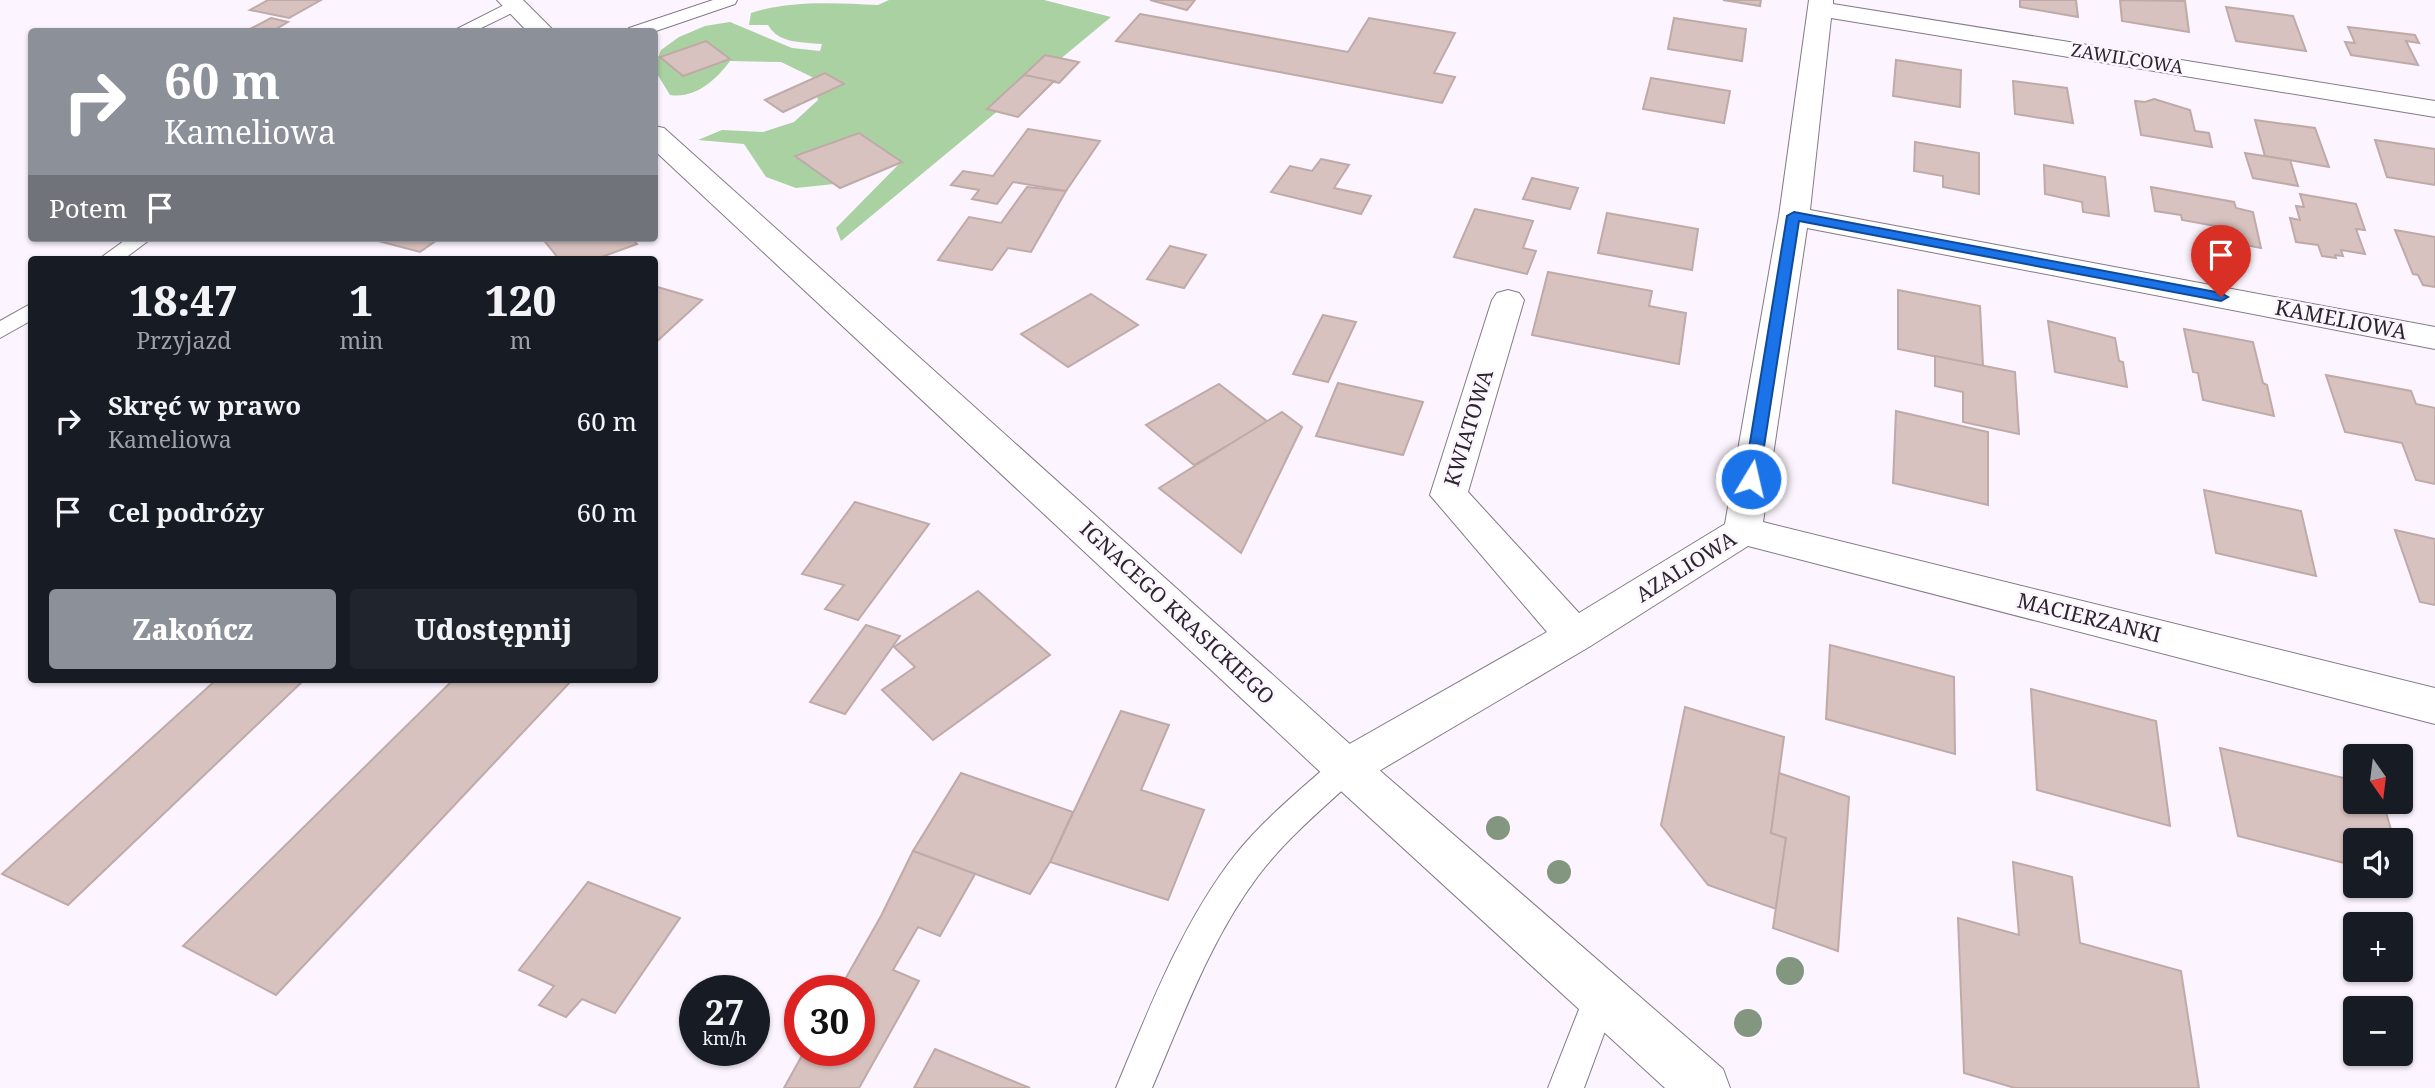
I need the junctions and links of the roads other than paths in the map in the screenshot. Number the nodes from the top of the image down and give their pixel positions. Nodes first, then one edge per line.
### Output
1 (729, 0) edge
2 (512, 2) edge
3 (1820, 4) edge
4 (467, 28) edge
5 (539, 28) edge
6 (647, 28) edge
7 (2435, 109) edge
8 (658, 138) edge
9 (1794, 216) junction
10 (136, 242) edge
11 (115, 256) edge
12 (1508, 300) dead end
13 (28, 313) edge
14 (0, 331) edge
15 (2435, 338) edge
16 (1743, 531) junction
17 (1575, 636) junction
18 (2435, 706) edge
19 (1346, 768) junction
20 (1601, 996) junction
21 (1134, 1088) edge
22 (1566, 1088) edge
23 (1704, 1088) edge

1 - 6 lane
2 - 4 lane
2 - 5 street
3 - 7 street, ZAWILCOWA
3 - 9 street, AZALIOWA
8 - 19 street, IGNACEGO KRASICKIEGO
9 - 15 street, KAMELIOWA
9 - 16 street, AZALIOWA
10 - 11 lane
12 - 17 street, KWIATOWA
13 - 14 lane
16 - 17 street, AZALIOWA
16 - 18 street, MACIERZANKI
17 - 19 street, AZALIOWA
19 - 20 street, IGNACEGO KRASICKIEGO
19 - 21 lane
20 - 22 lane
20 - 23 street, IGNACEGO KRASICKIEGO

